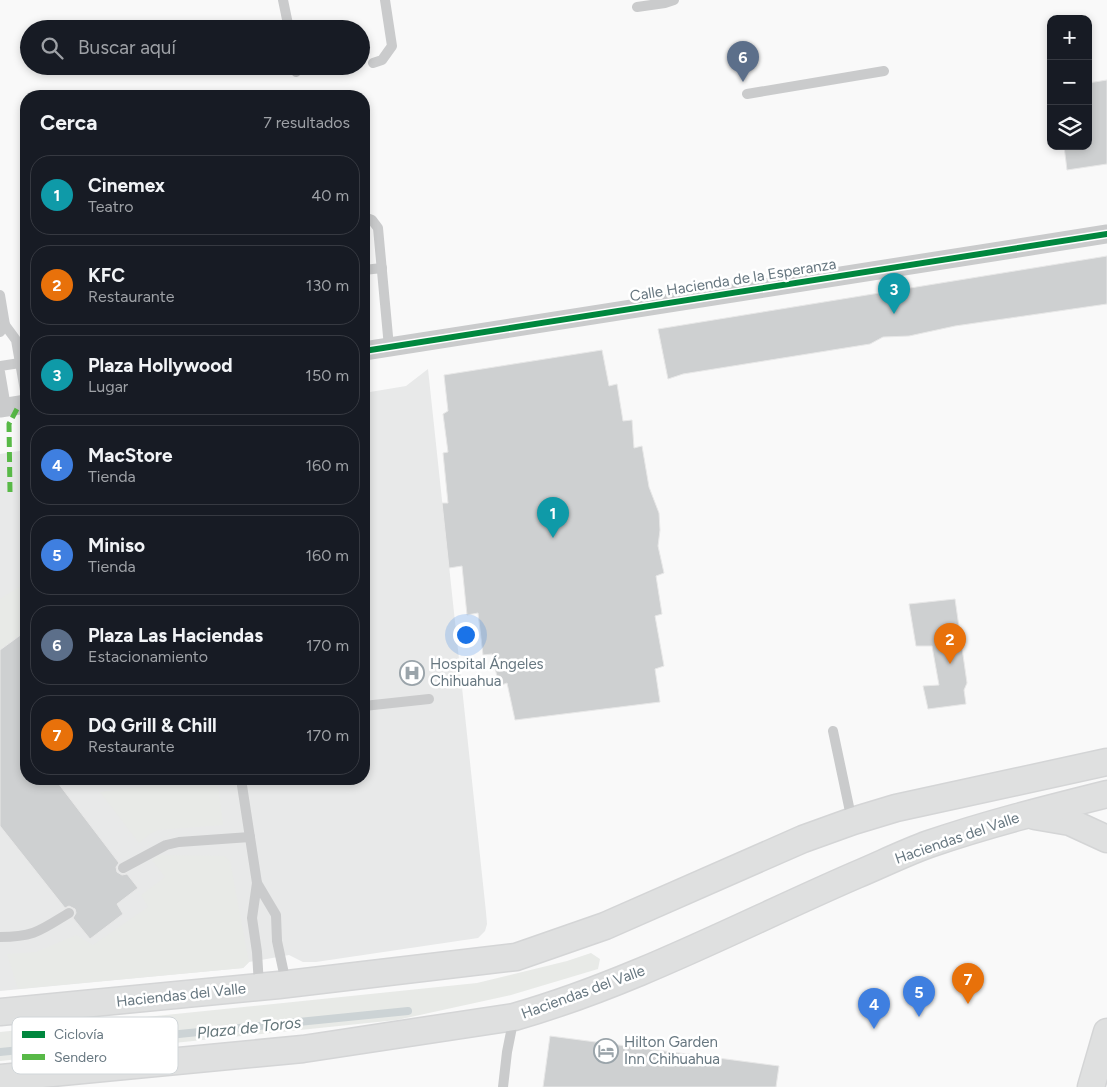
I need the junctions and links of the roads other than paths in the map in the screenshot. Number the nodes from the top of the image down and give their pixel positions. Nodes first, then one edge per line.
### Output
1 (283, 0) edge
2 (385, 0) edge
3 (674, 0) edge
4 (637, 7) dead end
5 (287, 20) edge
6 (373, 63) dead end
7 (884, 71) dead end
8 (747, 94) dead end
9 (370, 219) edge
10 (1107, 234) edge
11 (382, 268) junction
12 (370, 269) edge
13 (0, 296) edge
14 (2, 328) edge
15 (389, 347) junction
16 (370, 350) edge
17 (20, 363) joint
18 (0, 366) edge
19 (0, 372) edge
20 (20, 405) edge
21 (3, 408) edge
22 (430, 699) dead end
23 (370, 705) edge
24 (833, 731) dead end
25 (1107, 762) edge
26 (1062, 772) junction
27 (242, 785) edge
28 (1107, 794) edge
29 (1070, 803) junction
30 (1024, 815) junction
31 (853, 822) junction
32 (250, 837) junction
33 (1107, 840) edge
34 (123, 868) dead end
35 (257, 883) junction
36 (69, 913) dead end
37 (0, 936) edge
38 (286, 984) junction
39 (259, 987) junction
40 (0, 1012) edge
41 (514, 1016) junction
42 (1107, 1032) edge
43 (178, 1061) edge
44 (42, 1074) edge
45 (0, 1078) edge
46 (503, 1087) edge
47 (1091, 1087) edge

1 - 5 lane
2 - 6 lane
3 - 4 lane
7 - 8 lane
9 - 11 lane
10 - 15 street, Calle Hacienda de la Esperanza
11 - 12 lane
11 - 15 lane
13 - 14 lane
14 - 17 lane
15 - 16 street, Calle Hacienda de la Esperanza
17 - 18 lane
19 - 21 lane
20 - 21 street
22 - 23 lane
24 - 31 lane
25 - 26 main road, Haciendas del Valle
26 - 29 main road
26 - 31 main road, Haciendas del Valle
27 - 32 lane
28 - 29 main road, Haciendas del Valle
29 - 30 main road, Haciendas del Valle
30 - 33 main road
30 - 41 main road, Haciendas del Valle
31 - 38 main road, Haciendas del Valle
32 - 34 lane
32 - 35 lane
35 - 38 lane
35 - 39 lane
36 - 37 lane
38 - 39 main road, Haciendas del Valle
39 - 40 main road, Haciendas del Valle
41 - 43 main road, Haciendas del Valle
41 - 46 lane
42 - 47 main road
44 - 45 main road, Haciendas del Valle

